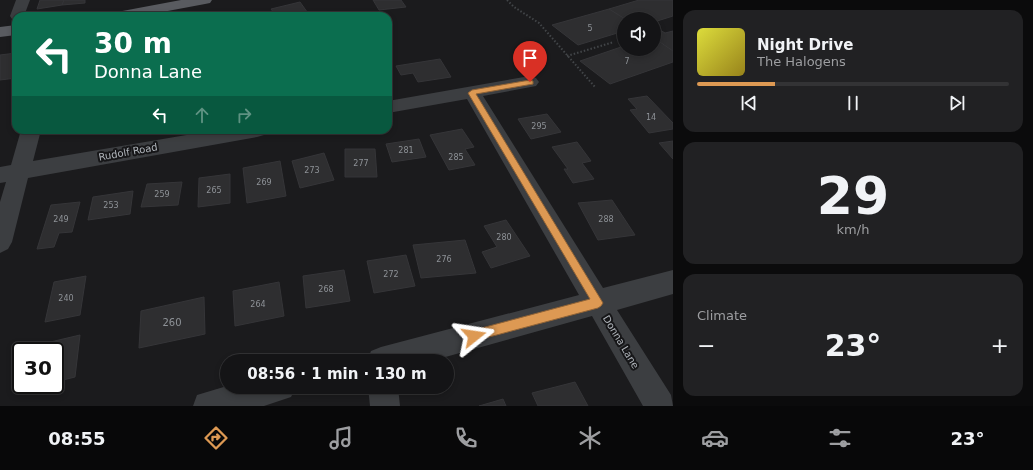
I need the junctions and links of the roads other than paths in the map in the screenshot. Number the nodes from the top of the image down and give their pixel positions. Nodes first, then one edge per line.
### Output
1 (23, 0) edge
2 (205, 0) edge
3 (18, 12) edge
4 (139, 12) edge
5 (530, 82) dead end
6 (472, 93) junction
7 (392, 106) edge
8 (29, 134) edge
9 (234, 134) edge
10 (10, 173) edge
11 (0, 242) edge
12 (673, 282) edge
13 (598, 303) junction
14 (408, 354) edge
15 (254, 394) edge
16 (383, 394) edge
17 (208, 406) edge
18 (384, 406) edge
19 (660, 406) edge

1 - 3 street
2 - 4 main road
5 - 6 street
6 - 7 street
6 - 13 street, Donna Lane
8 - 10 street
9 - 10 street, Rudolf Road
10 - 11 street
12 - 13 street
13 - 14 street
13 - 19 street, Donna Lane
15 - 17 street
16 - 18 street

